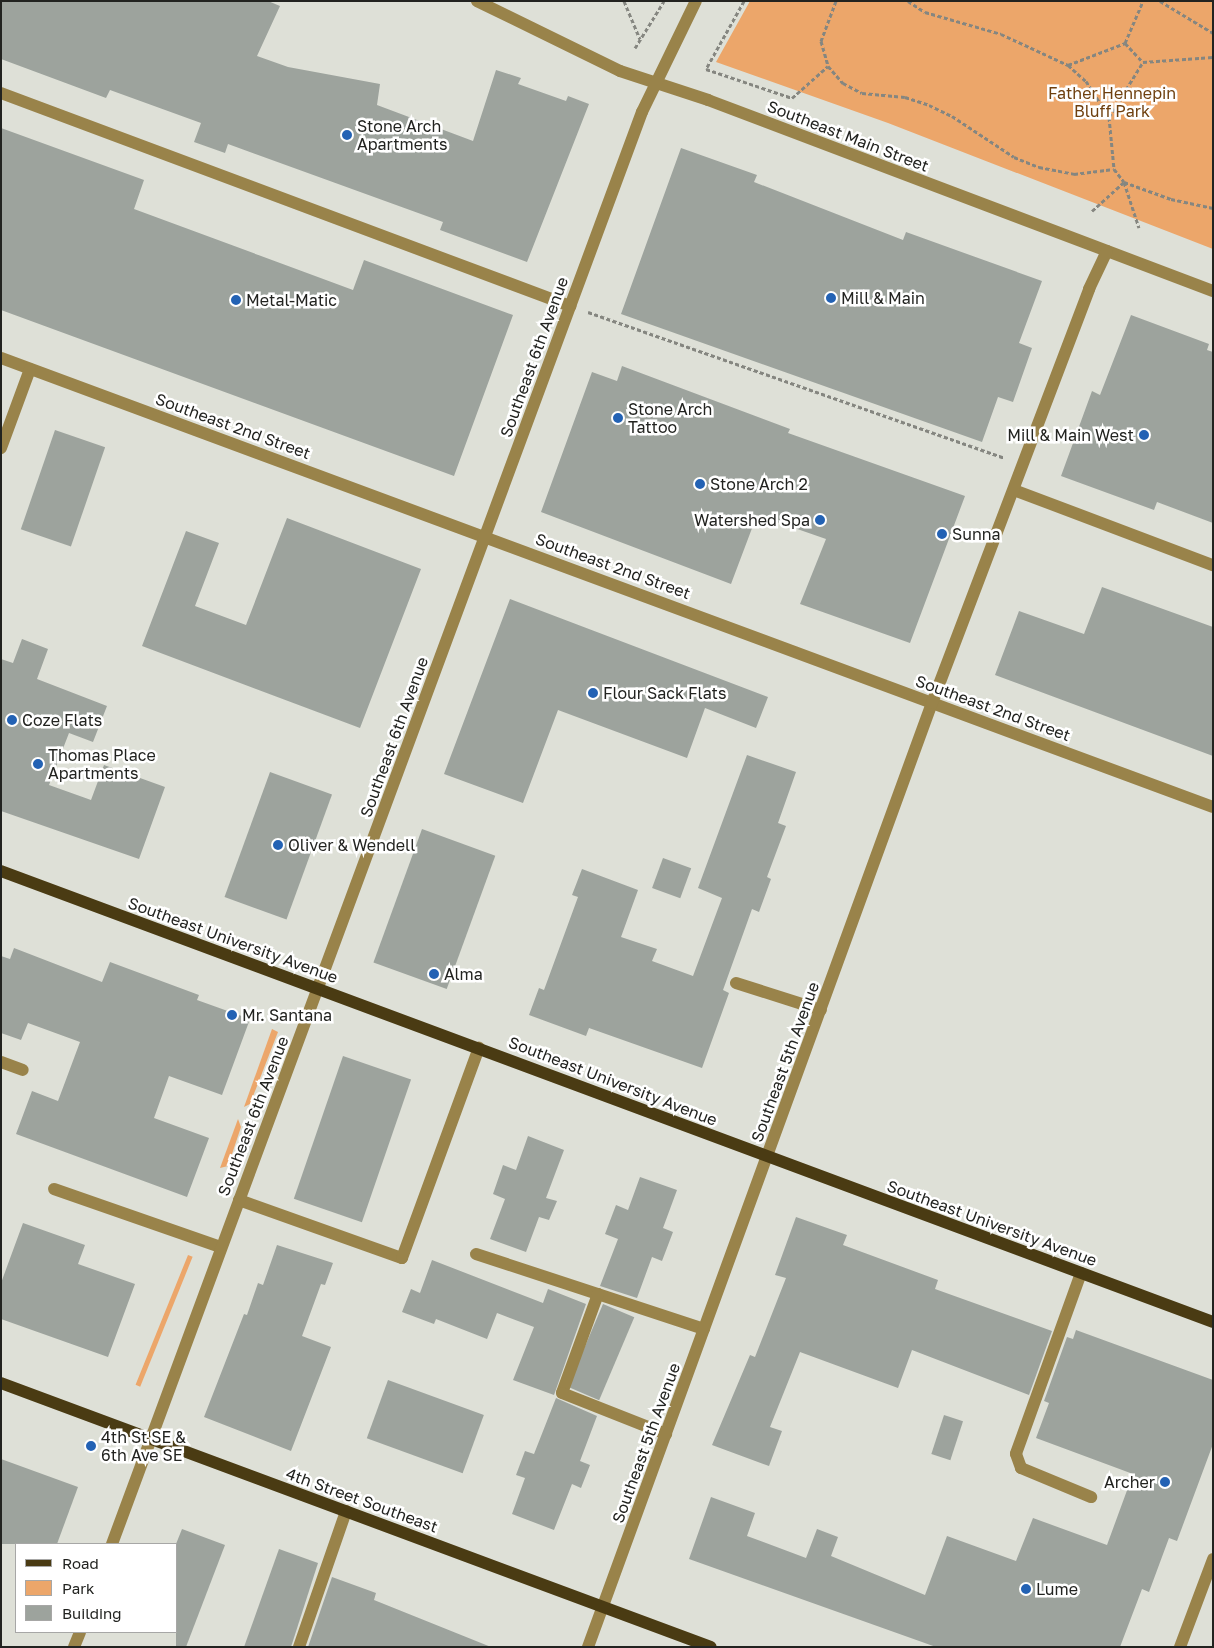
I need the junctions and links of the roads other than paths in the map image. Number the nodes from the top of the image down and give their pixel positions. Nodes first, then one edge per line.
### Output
1 (477, 1) edge
2 (696, 1) edge
3 (655, 82) junction
4 (1, 94) edge
5 (1107, 251) junction
6 (1213, 291) edge
7 (570, 306) junction
8 (1, 358) edge
9 (30, 369) junction
10 (1, 448) edge
11 (1014, 490) junction
12 (485, 536) junction
13 (1213, 565) edge
14 (932, 703) junction
15 (1213, 807) edge
16 (1, 871) edge
17 (736, 983) dead end
18 (318, 990) junction
19 (821, 1010) junction
20 (479, 1048) junction
21 (1, 1062) edge
22 (23, 1070) dead end
23 (767, 1157) junction
24 (54, 1189) dead end
25 (239, 1200) junction
26 (221, 1247) junction
27 (476, 1254) dead end
28 (1081, 1273) junction
29 (598, 1294) junction
30 (1213, 1322) edge
31 (704, 1329) junction
32 (1, 1384) edge
33 (666, 1434) junction
34 (151, 1439) junction
35 (1091, 1497) dead end
36 (346, 1511) junction
37 (112, 1543) edge
38 (1213, 1558) edge
39 (603, 1607) junction
40 (80, 1633) edge
41 (74, 1647) edge
42 (299, 1647) edge
43 (588, 1647) edge
44 (711, 1647) edge
45 (1180, 1647) edge

1 - 3 street, Southeast Main Street
2 - 3 street, Southeast 6th Avenue
3 - 5 street, Southeast Main Street
3 - 7 street, Southeast 6th Avenue
4 - 7 street
5 - 6 street, Southeast Main Street
5 - 11 street, Southeast 5th Avenue
7 - 12 street, Southeast 6th Avenue
8 - 9 street, Southeast 2nd Street
9 - 10 street
9 - 12 street, Southeast 2nd Street
11 - 13 street
11 - 14 street, Southeast 5th Avenue
12 - 14 street, Southeast 2nd Street
12 - 18 street, Southeast 6th Avenue
14 - 15 street, Southeast 2nd Street
14 - 19 street, Southeast 5th Avenue
16 - 18 main road, Southeast University Avenue
17 - 19 street
18 - 20 main road, Southeast University Avenue
18 - 25 street, Southeast 6th Avenue
19 - 23 street, Southeast 5th Avenue
20 - 23 main road, Southeast University Avenue
20 - 25 street
21 - 22 street
23 - 28 main road, Southeast University Avenue
23 - 31 street, Southeast 5th Avenue
24 - 26 street
25 - 26 street, Southeast 6th Avenue
26 - 34 street, Southeast 6th Avenue
27 - 29 street
28 - 30 main road, Southeast University Avenue
28 - 35 street
29 - 31 street
29 - 33 street
31 - 33 street, Southeast 5th Avenue
32 - 34 main road, 4th Street Southeast
33 - 39 street, Southeast 5th Avenue
34 - 36 main road, 4th Street Southeast
34 - 37 street, Southeast 6th Avenue
36 - 39 main road, 4th Street Southeast
36 - 42 street
38 - 45 street
39 - 43 street, Southeast 5th Avenue
39 - 44 main road, 4th Street Southeast
40 - 41 street

